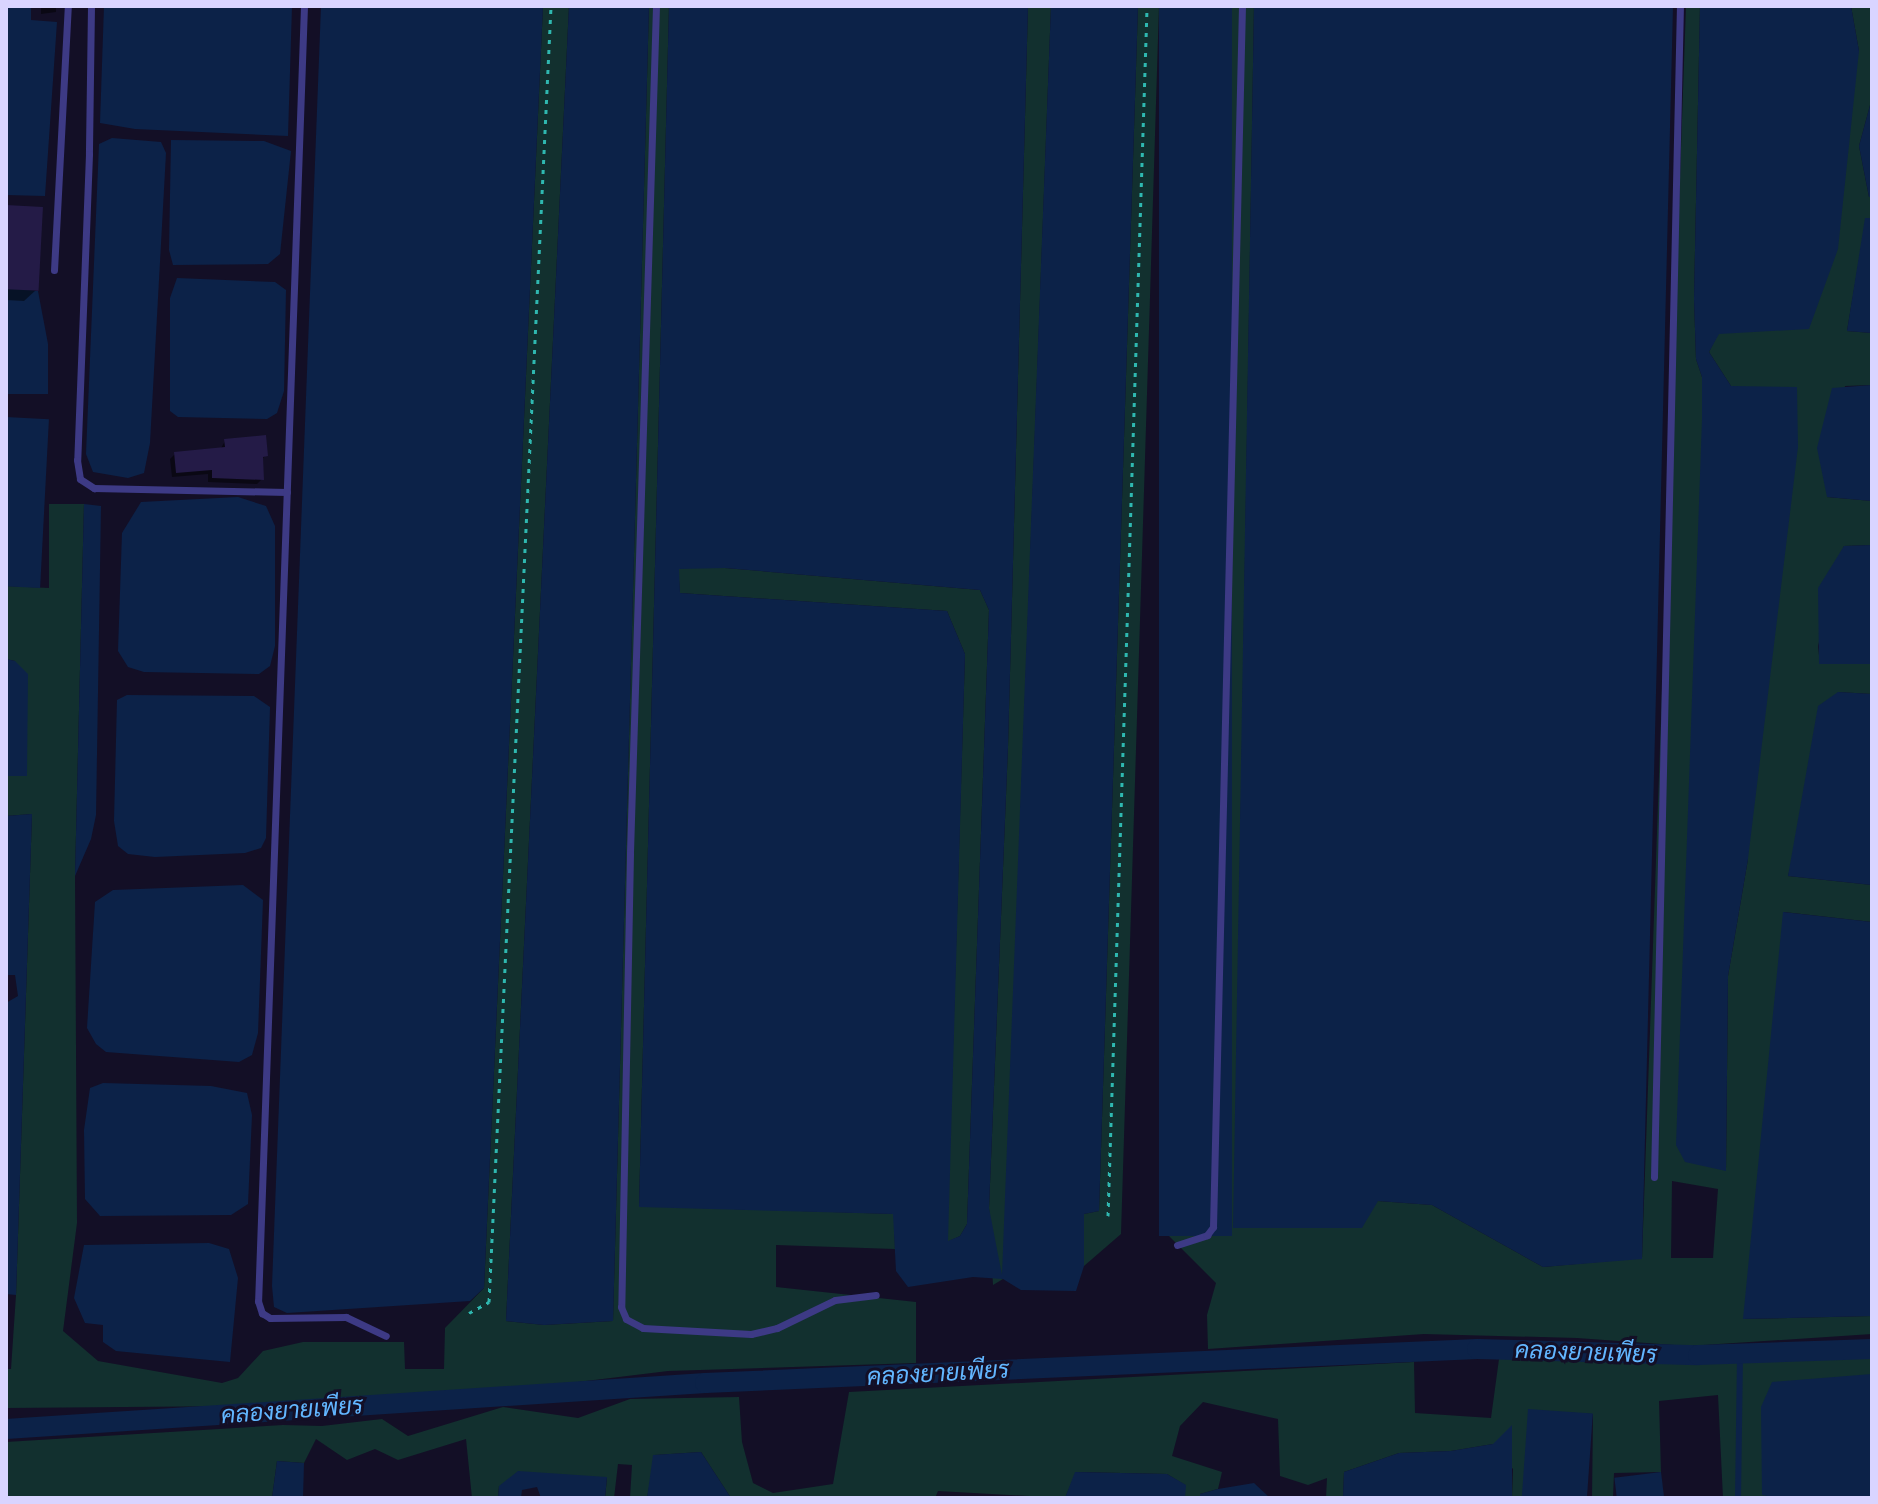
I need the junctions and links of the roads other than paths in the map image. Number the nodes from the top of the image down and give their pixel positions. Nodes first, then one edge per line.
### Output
1 (68, 6) edge
2 (91, 6) edge
3 (304, 6) edge
4 (656, 6) edge
5 (1242, 6) edge
6 (1680, 6) edge
7 (54, 270) dead end
8 (287, 492) junction
9 (1654, 1177) dead end
10 (1177, 1245) dead end
11 (876, 1295) dead end
12 (386, 1336) dead end

1 - 7 lane
2 - 8 lane
3 - 8 lane
4 - 11 lane
5 - 10 lane
6 - 9 lane
8 - 12 lane

